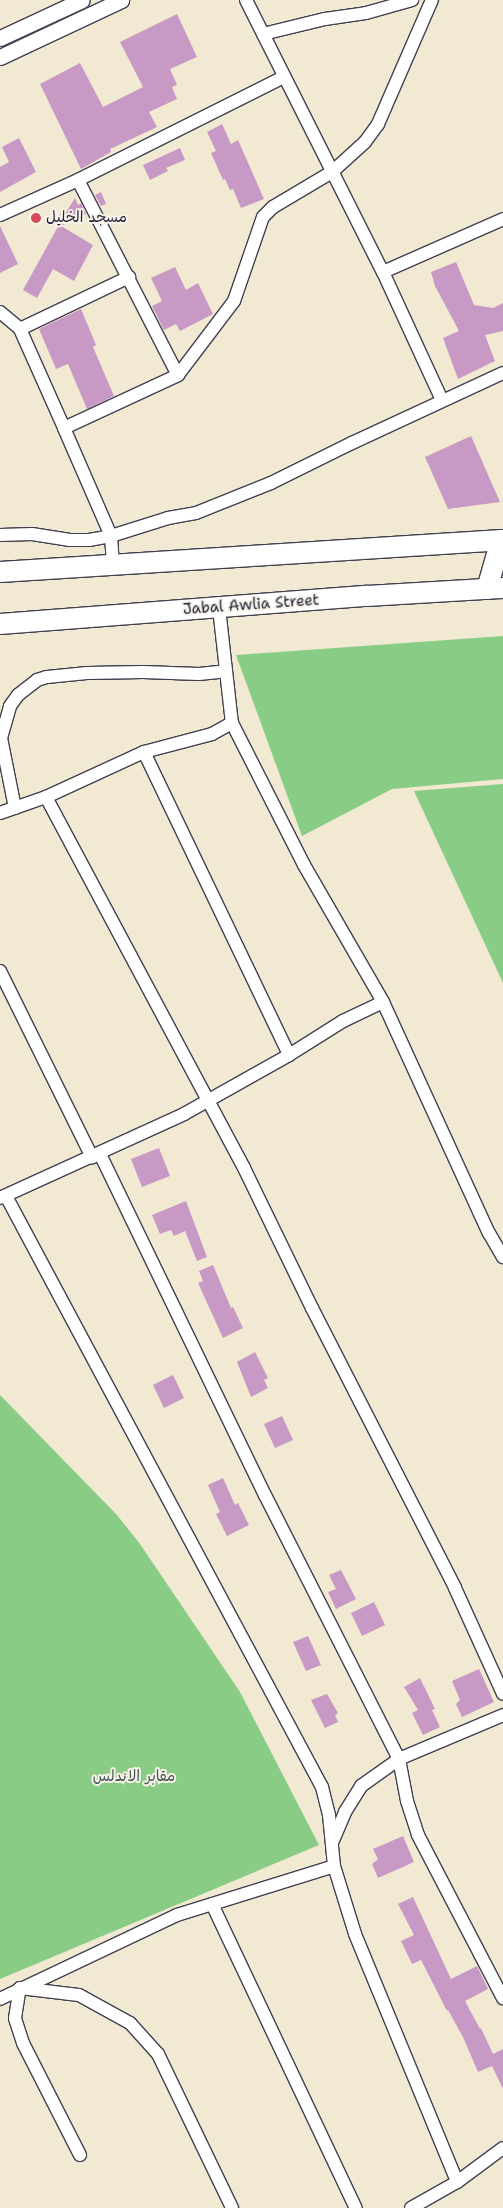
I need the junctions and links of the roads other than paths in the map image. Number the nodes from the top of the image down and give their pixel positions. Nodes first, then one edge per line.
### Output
1 (82, 0) edge
2 (121, 0) edge
3 (246, 0) edge
4 (412, 0) edge
5 (432, 0) edge
6 (263, 34) junction
7 (0, 38) edge
8 (0, 57) edge
9 (284, 77) junction
10 (332, 172) junction
11 (78, 180) junction
12 (0, 214) edge
13 (503, 219) edge
14 (383, 272) junction
15 (129, 277) junction
16 (0, 312) edge
17 (20, 329) junction
18 (178, 375) junction
19 (501, 378) edge
20 (442, 400) junction
21 (64, 428) junction
22 (0, 535) edge
23 (110, 536) junction
24 (502, 540) edge
25 (114, 565) junction
26 (0, 572) edge
27 (495, 588) edge
28 (219, 608) junction
29 (0, 624) edge
30 (226, 672) junction
31 (232, 723) junction
32 (144, 752) junction
33 (46, 796) junction
34 (15, 808) junction
35 (0, 814) edge
36 (0, 971) edge
37 (383, 1002) junction
38 (289, 1055) junction
39 (209, 1101) junction
40 (96, 1155) junction
41 (3, 1197) edge
42 (503, 1257) edge
43 (503, 1694) edge
44 (503, 1715) edge
45 (399, 1759) junction
46 (331, 1845) junction
47 (334, 1866) junction
48 (212, 1904) junction
49 (20, 1988) junction
50 (503, 1998) edge
51 (0, 1999) edge
52 (503, 2148) edge
53 (80, 2155) dead end
54 (457, 2182) junction
55 (232, 2208) edge
56 (356, 2208) edge
57 (411, 2208) edge

1 - 7 street
2 - 8 street
3 - 6 street
4 - 6 street
5 - 10 street
6 - 9 street
9 - 10 street
9 - 11 street
10 - 14 street
10 - 18 street
11 - 12 street
11 - 15 street
13 - 14 street
14 - 20 street
15 - 17 street
15 - 18 street
16 - 17 street
17 - 21 street
18 - 21 street
19 - 20 street
20 - 23 street
21 - 23 street
22 - 23 street
23 - 25 street
24 - 25 highway
24 - 27 highway
25 - 26 highway
27 - 28 highway, Jabal Awlia Street
28 - 29 highway, Jabal Awlia Street
28 - 30 street
30 - 31 street
30 - 34 street
31 - 32 street
31 - 37 street
32 - 33 street
32 - 38 street
33 - 34 street
33 - 39 street
34 - 35 street
36 - 40 street
37 - 38 street
37 - 42 street
38 - 39 street
39 - 40 street
39 - 43 street
40 - 41 street
40 - 45 street
41 - 46 street
44 - 45 street
45 - 46 street
45 - 50 street
46 - 47 street
47 - 48 street
47 - 54 street
48 - 49 street
48 - 56 street
49 - 51 street
49 - 53 street
49 - 55 street
52 - 54 street
54 - 57 street

